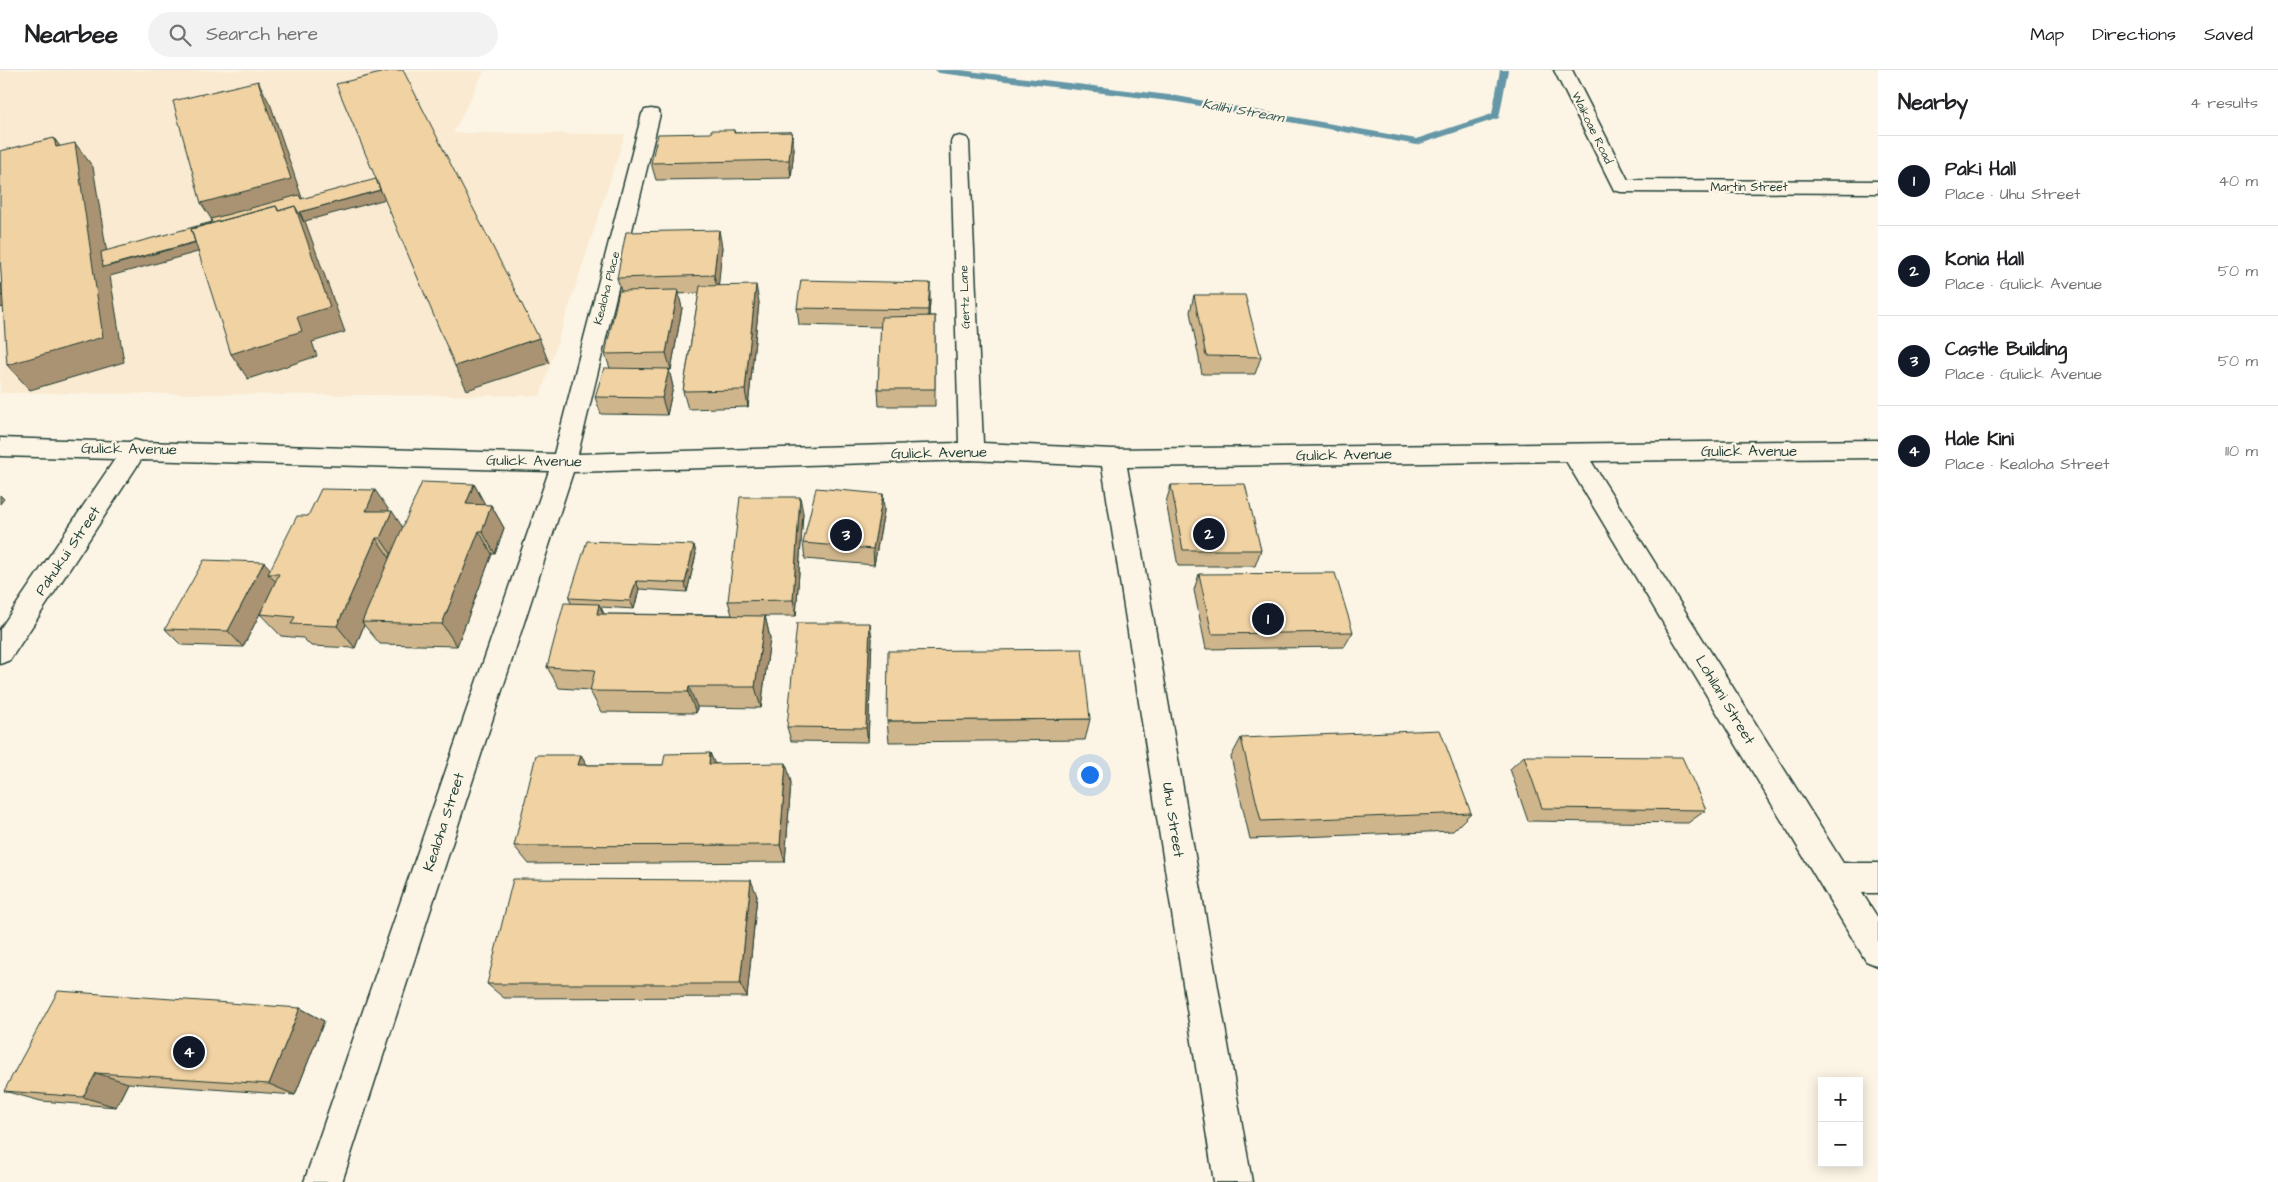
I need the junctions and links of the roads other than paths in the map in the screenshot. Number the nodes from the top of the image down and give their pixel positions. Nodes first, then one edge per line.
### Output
1 (1563, 70) edge
2 (651, 114) dead end
3 (960, 142) dead end
4 (1620, 186) joint
5 (1878, 187) edge
6 (0, 447) edge
7 (135, 449) junction
8 (1878, 449) edge
9 (971, 451) junction
10 (1573, 452) junction
11 (1113, 458) junction
12 (564, 463) junction
13 (0, 652) edge
14 (1834, 878) junction
15 (1878, 878) edge
16 (1878, 949) edge
17 (323, 1182) edge
18 (1233, 1182) edge

1 - 4 street, Waikoae Road
2 - 12 street, Kealoha Place
3 - 9 street, Gertz Lane
4 - 5 street, Martin Street
6 - 7 street, Gulick Avenue
7 - 12 street, Gulick Avenue
7 - 13 street, Pahukui Street
8 - 10 street, Gulick Avenue
9 - 11 street, Gulick Avenue
9 - 12 street, Gulick Avenue
10 - 11 street, Gulick Avenue
10 - 14 street, Lohilani Street
11 - 18 street, Uhu Street
12 - 17 street, Kealoha Street
14 - 15 street
14 - 16 street, Lohilani Street

